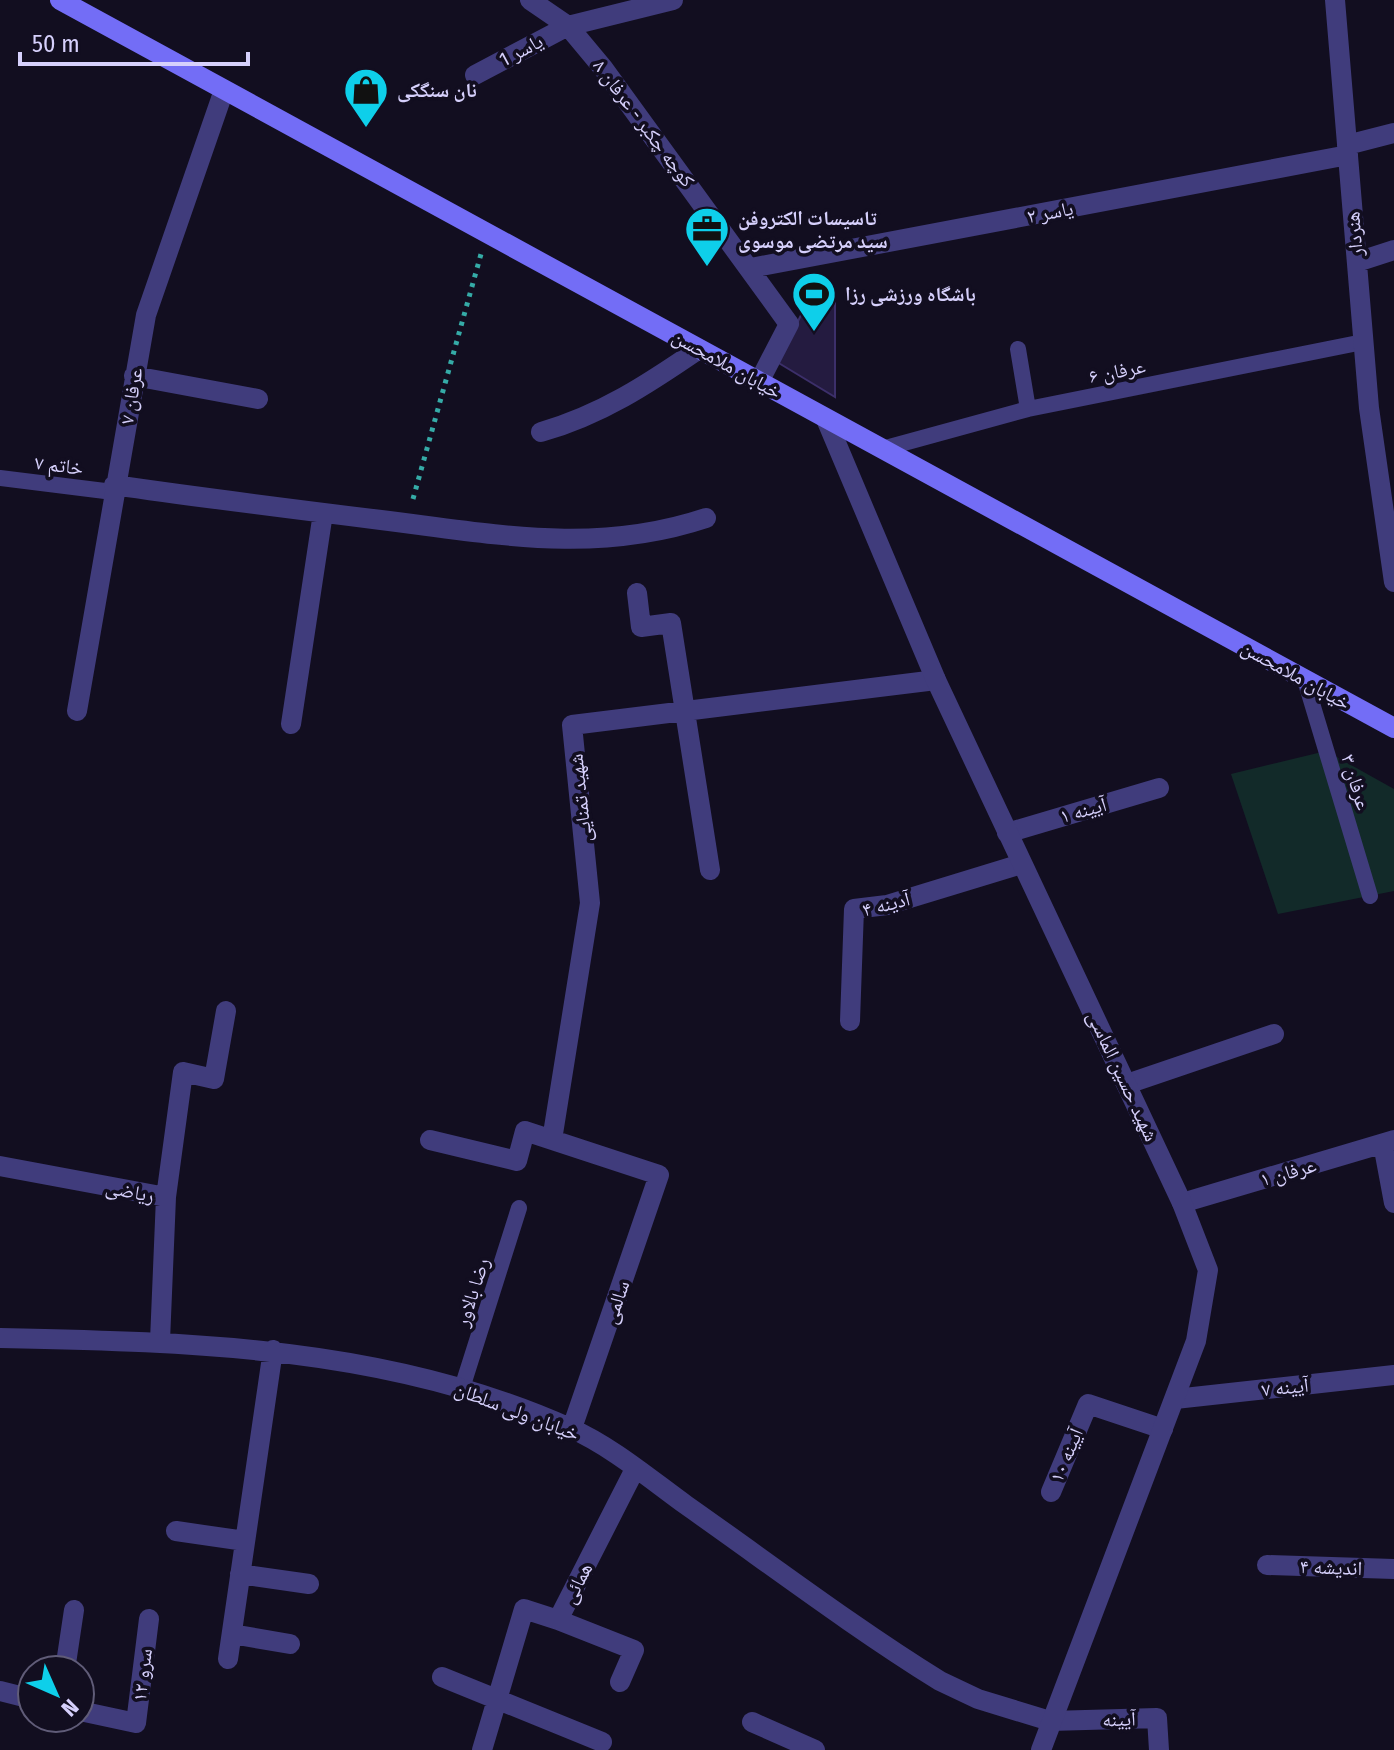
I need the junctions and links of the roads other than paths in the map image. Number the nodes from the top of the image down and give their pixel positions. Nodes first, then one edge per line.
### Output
1 (60, 0) edge
2 (530, 0) edge
3 (673, 0) edge
4 (1335, 0) edge
5 (568, 26) junction
6 (475, 75) dead end
7 (224, 90) junction
8 (1394, 133) edge
9 (1348, 150) junction
10 (1394, 250) edge
11 (1357, 262) junction
12 (751, 268) junction
13 (1363, 342) junction
14 (699, 349) junction
15 (1018, 349) dead end
16 (134, 376) junction
17 (759, 382) junction
18 (258, 399) dead end
19 (1028, 409) junction
20 (826, 419) junction
21 (541, 432) dead end
22 (882, 449) junction
23 (1385, 464) edge
24 (0, 478) edge
25 (114, 488) junction
26 (323, 513) junction
27 (706, 518) dead end
28 (1394, 582) edge
29 (637, 593) dead end
30 (936, 680) junction
31 (1305, 680) junction
32 (686, 708) junction
33 (77, 711) dead end
34 (291, 724) dead end
35 (1394, 728) edge
36 (1159, 788) dead end
37 (1007, 833) junction
38 (1021, 864) junction
39 (710, 870) dead end
40 (1370, 896) dead end
41 (226, 1011) dead end
42 (850, 1021) dead end
43 (1274, 1034) dead end
44 (1127, 1084) junction
45 (430, 1140) dead end
46 (552, 1140) junction
47 (1388, 1142) edge
48 (0, 1166) edge
49 (166, 1197) junction
50 (1182, 1203) junction
51 (1394, 1203) edge
52 (519, 1208) dead end
53 (0, 1338) edge
54 (160, 1341) junction
55 (273, 1350) junction
56 (1394, 1375) edge
57 (462, 1388) junction
58 (1175, 1399) junction
59 (572, 1428) junction
60 (1163, 1429) junction
61 (635, 1469) junction
62 (1051, 1492) dead end
63 (176, 1531) dead end
64 (245, 1541) junction
65 (1267, 1565) dead end
66 (1394, 1569) edge
67 (240, 1574) junction
68 (309, 1584) dead end
69 (74, 1610) dead end
70 (149, 1619) dead end
71 (558, 1620) junction
72 (232, 1634) junction
73 (290, 1644) dead end
74 (67, 1654) edge
75 (228, 1659) dead end
76 (442, 1677) dead end
77 (620, 1682) dead end
78 (497, 1699) junction
79 (96, 1714) edge
80 (1050, 1721) junction
81 (752, 1722) dead end
82 (602, 1742) dead end
83 (808, 1749) edge
84 (482, 1750) edge
85 (1041, 1750) edge
86 (1159, 1750) edge

1 - 7 main road, خیابان ملامحسن
2 - 5 street, کوچه چکبر - عرفان ۸
3 - 5 street, یاسر 1
4 - 9 street, هنردار
5 - 6 street, یاسر 1
5 - 12 street, کوچه چکبر - عرفان ۸
7 - 14 main road, خیابان ملامحسن
7 - 16 street, عرفان ۷
8 - 9 street, یاسر ۲
9 - 11 street, هنردار
9 - 12 street, یاسر ۲
10 - 11 street
11 - 13 street, هنردار
12 - 17 street, کوچه چکبر - عرفان ۸
13 - 19 lane, عرفان ۶
13 - 23 street, هنردار
14 - 17 main road, خیابان ملامحسن
14 - 21 street
15 - 19 lane
16 - 18 street
16 - 25 street, عرفان ۷
17 - 20 main road, خیابان ملامحسن
19 - 22 lane, عرفان ۶
20 - 22 main road, خیابان ملامحسن
20 - 30 street, شهید حسین الماسی
22 - 31 main road, خیابان ملامحسن
23 - 28 street, هنردار
24 - 25 lane, خاتم ۷
25 - 26 street
25 - 33 street, عرفان ۷
26 - 27 street
26 - 34 street
29 - 32 street
30 - 32 street, شهید تمنایی
30 - 37 street, شهید حسین الماسی
31 - 35 main road, خیابان ملامحسن
31 - 40 lane, عرفان ۳
32 - 39 street
32 - 46 street, شهید تمنایی
36 - 37 street, آیینه ۱
37 - 38 street, شهید حسین الماسی
38 - 42 street, آدینه ۴
38 - 44 street, شهید حسین الماسی
41 - 49 street
43 - 44 street
44 - 50 street, شهید حسین الماسی
45 - 46 street
46 - 59 street, سالمی
47 - 50 street, عرفان ۱
47 - 51 street
48 - 49 street, ریاضی
49 - 54 street, ریاضی
50 - 58 street, شهید حسین الماسی
52 - 57 lane, رضا بالاور
53 - 54 street, خیابان ولی سلطان
54 - 55 street, خیابان ولی سلطان
55 - 57 street, خیابان ولی سلطان
55 - 64 street
56 - 58 street, آیینه ۷
57 - 59 street, خیابان ولی سلطان
58 - 60 street, شهید حسین الماسی
59 - 61 street, خیابان ولی سلطان
60 - 62 street, آیینه ۱۰
60 - 80 street, شهید حسین الماسی
61 - 71 street, همائی
61 - 80 street, خیابان ولی سلطان
63 - 64 street
64 - 67 street
65 - 66 street, اندیشه ۴
67 - 68 street
67 - 72 street
69 - 74 street
70 - 79 street, سرو ۱۲
71 - 77 street
71 - 78 street, همائی
72 - 73 street
72 - 75 street
76 - 78 street
78 - 82 street
78 - 84 street, همائی
80 - 85 street, شهید حسین الماسی
80 - 86 street, آیینه
81 - 83 street

